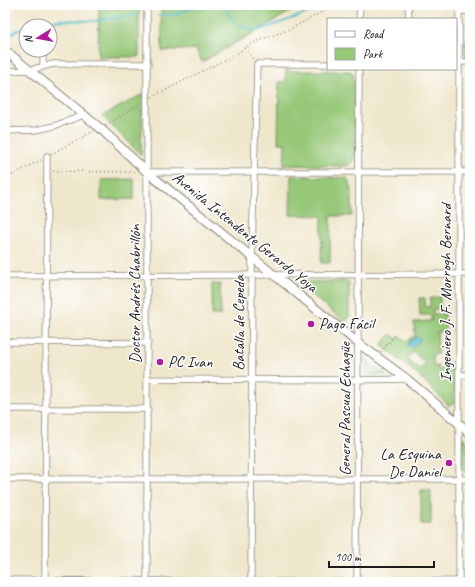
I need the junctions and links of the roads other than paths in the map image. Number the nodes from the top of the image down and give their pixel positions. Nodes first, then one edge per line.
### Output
1 (148, 5) edge
2 (408, 5) edge
3 (360, 7) dead end
4 (460, 8) edge
5 (470, 11) edge
6 (360, 18) edge
7 (409, 18) edge
8 (5, 50) edge
9 (43, 58) edge
10 (458, 62) edge
11 (470, 62) edge
12 (148, 64) junction
13 (327, 64) edge
14 (43, 67) junction
15 (30, 70) junction
16 (359, 70) edge
17 (5, 71) edge
18 (84, 116) junction
19 (5, 131) edge
20 (47, 156) road end
21 (147, 172) junction
22 (254, 172) junction
23 (359, 172) junction
24 (459, 172) junction
25 (470, 172) edge
26 (252, 256) junction
27 (358, 274) junction
28 (459, 274) junction
29 (470, 274) edge
30 (148, 275) junction
31 (252, 275) junction
32 (275, 275) junction
33 (5, 276) edge
34 (47, 276) junction
35 (5, 342) edge
36 (46, 342) junction
37 (148, 343) junction
38 (358, 343) junction
39 (459, 375) junction
40 (470, 375) edge
41 (148, 379) junction
42 (407, 379) junction
43 (251, 380) junction
44 (358, 380) junction
45 (5, 409) edge
46 (46, 409) junction
47 (148, 409) junction
48 (458, 423) junction
49 (470, 433) edge
50 (5, 479) edge
51 (46, 479) junction
52 (148, 479) junction
53 (251, 479) junction
54 (358, 479) junction
55 (459, 479) junction
56 (470, 479) edge
57 (5, 580) edge
58 (45, 581) edge
59 (147, 581) edge
60 (459, 581) edge
61 (470, 581) edge
62 (251, 582) edge
63 (357, 582) edge

1 - 12 street, Doctor Andrés Chabrillón
2 - 7 street
3 - 6 street
4 - 5 street
4 - 10 street, Ingeniero J. F. Morrogh Bernard
8 - 15 main road, Avenida Intendente Gerardo Yoya
9 - 14 street
10 - 11 street
10 - 24 street, Ingeniero J. F. Morrogh Bernard
12 - 14 street
12 - 21 street, Doctor Andrés Chabrillón
13 - 22 street, Batalla de Cepeda
14 - 15 street
15 - 17 street
15 - 18 main road, Avenida Intendente Gerardo Yoya
16 - 23 street, General Pascual Echagüe
18 - 19 street
18 - 21 main road, Avenida Intendente Gerardo Yoya
20 - 34 street
21 - 22 street
21 - 26 main road, Avenida Intendente Gerardo Yoya
21 - 30 street, Doctor Andrés Chabrillón
22 - 23 street
22 - 26 street, Batalla de Cepeda
23 - 24 street
23 - 27 street, General Pascual Echagüe
24 - 25 street
24 - 28 street, Ingeniero J. F. Morrogh Bernard
26 - 31 street, Batalla de Cepeda
26 - 32 main road, Avenida Intendente Gerardo Yoya
27 - 28 street
27 - 32 street
27 - 38 street, General Pascual Echagüe
28 - 29 street
28 - 39 street, Ingeniero J. F. Morrogh Bernard
30 - 31 street
30 - 34 street
30 - 37 street, Doctor Andrés Chabrillón
31 - 32 street
31 - 43 street, Batalla de Cepeda
32 - 38 main road, Avenida Intendente Gerardo Yoya
33 - 34 street
34 - 36 street
35 - 36 street
36 - 37 street
36 - 46 street
37 - 41 street, Doctor Andrés Chabrillón
38 - 42 main road, Avenida Intendente Gerardo Yoya
38 - 44 street, General Pascual Echagüe
39 - 40 street
39 - 48 street, Ingeniero J. F. Morrogh Bernard
41 - 43 street
41 - 47 street, Doctor Andrés Chabrillón
42 - 44 street
42 - 48 main road, Avenida Intendente Gerardo Yoya
43 - 44 street
43 - 53 street, Batalla de Cepeda
44 - 54 street, General Pascual Echagüe
45 - 46 street
46 - 47 street
46 - 51 street
47 - 52 street, Doctor Andrés Chabrillón
48 - 49 main road, Avenida Intendente Gerardo Yoya
48 - 55 street, Ingeniero J. F. Morrogh Bernard
50 - 51 street
51 - 52 street
51 - 58 street
52 - 53 street
52 - 59 street, Doctor Andrés Chabrillón
53 - 54 street
53 - 62 street, Batalla de Cepeda
54 - 55 street
54 - 63 street, General Pascual Echagüe
55 - 56 street
55 - 60 street, Ingeniero J. F. Morrogh Bernard
57 - 58 street
58 - 59 street
59 - 62 street
60 - 61 street
60 - 63 street
62 - 63 street

